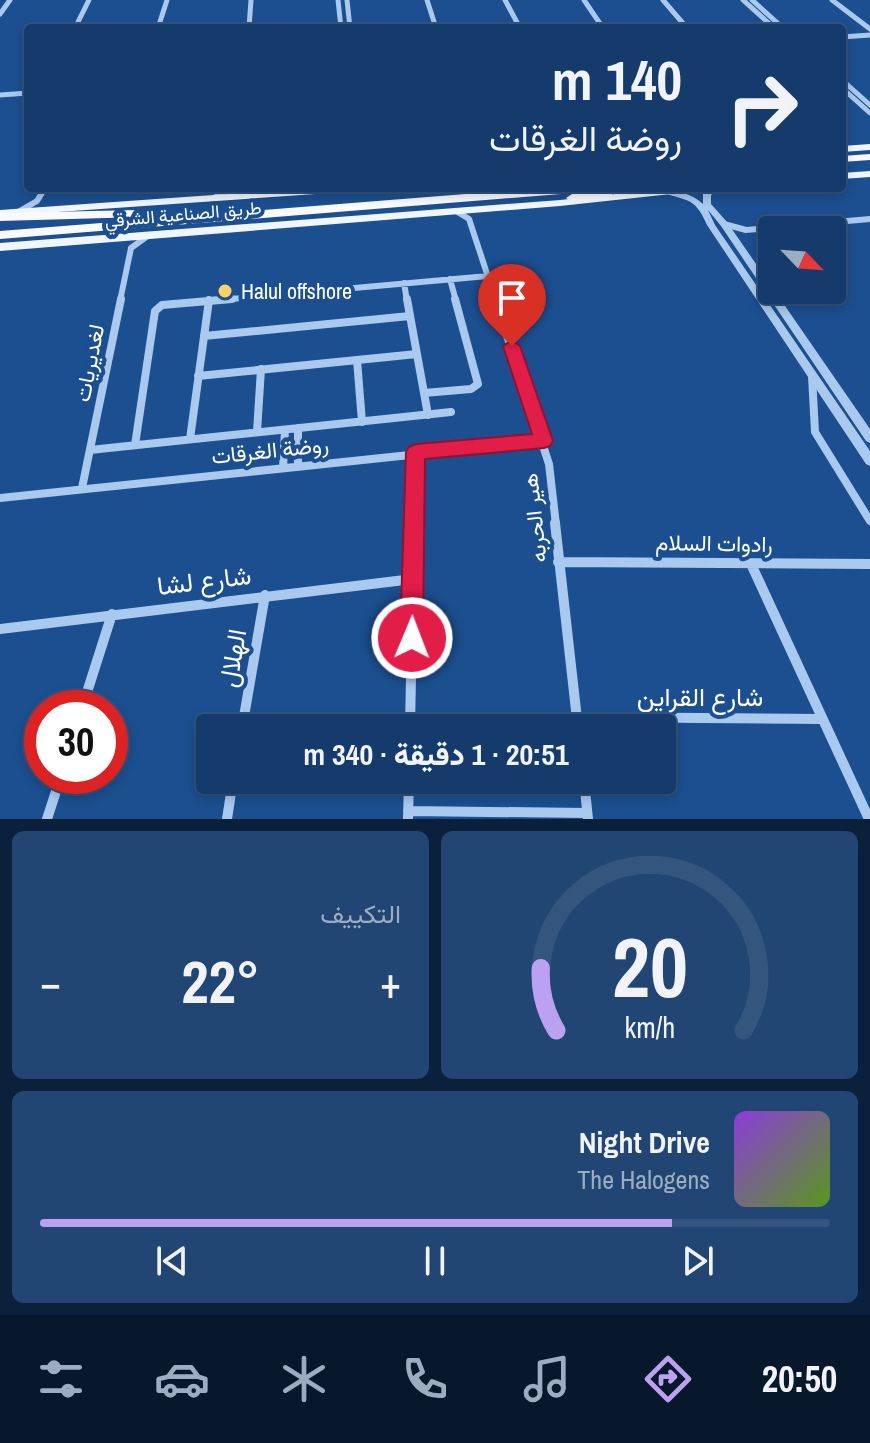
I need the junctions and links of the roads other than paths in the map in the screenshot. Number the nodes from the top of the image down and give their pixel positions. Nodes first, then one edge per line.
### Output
1 (10, 0) edge
2 (89, 0) edge
3 (167, 0) edge
4 (251, 0) edge
5 (338, 0) edge
6 (347, 0) edge
7 (427, 0) edge
8 (505, 0) edge
9 (584, 0) edge
10 (663, 0) edge
11 (743, 0) edge
12 (752, 0) edge
13 (832, 0) edge
14 (0, 14) edge
15 (77, 24) edge
16 (159, 24) edge
17 (249, 24) edge
18 (341, 24) edge
19 (350, 24) edge
20 (435, 24) edge
21 (518, 24) edge
22 (600, 24) edge
23 (684, 24) edge
24 (772, 24) edge
25 (775, 24) edge
26 (870, 28) edge
27 (846, 37) edge
28 (868, 37) edge
29 (846, 38) edge
30 (846, 84) edge
31 (24, 90) edge
32 (0, 92) edge
33 (846, 92) edge
34 (870, 105) edge
35 (870, 113) edge
36 (867, 148) edge
37 (846, 149) edge
38 (870, 157) edge
39 (846, 159) edge
40 (870, 165) edge
41 (846, 167) edge
42 (870, 174) edge
43 (846, 176) edge
44 (43, 192) edge
45 (226, 192) edge
46 (237, 192) edge
47 (302, 192) edge
48 (413, 192) edge
49 (537, 192) edge
50 (648, 192) edge
51 (666, 192) edge
52 (710, 192) edge
53 (253, 196) junction
54 (608, 196) junction
55 (41, 197) junction
56 (210, 199) junction
57 (343, 208) junction
58 (481, 208) junction
59 (54, 210) junction
60 (449, 210) junction
61 (17, 212) junction
62 (138, 214) junction
63 (0, 215) edge
64 (252, 215) junction
65 (469, 219) junction
66 (870, 219) edge
67 (724, 224) junction
68 (711, 225) junction
69 (0, 226) edge
70 (746, 230) junction
71 (0, 235) edge
72 (149, 235) junction
73 (114, 238) junction
74 (735, 239) junction
75 (0, 246) edge
76 (132, 246) junction
77 (488, 276) junction
78 (450, 279) junction
79 (404, 283) junction
80 (209, 300) junction
81 (410, 316) junction
82 (204, 336) junction
83 (417, 354) junction
84 (357, 360) junction
85 (261, 369) junction
86 (811, 372) junction
87 (198, 376) junction
88 (424, 393) junction
89 (451, 412) dead end
90 (428, 415) junction
91 (362, 422) junction
92 (298, 428) junction
93 (285, 430) junction
94 (257, 432) junction
95 (870, 438) edge
96 (190, 439) junction
97 (544, 441) junction
98 (135, 445) junction
99 (90, 450) junction
100 (416, 452) junction
101 (870, 461) edge
102 (298, 466) junction
103 (283, 468) junction
104 (82, 488) junction
105 (0, 498) edge
106 (870, 521) edge
107 (558, 562) junction
108 (751, 564) junction
109 (870, 564) edge
110 (413, 579) junction
111 (265, 595) junction
112 (112, 614) junction
113 (0, 629) edge
114 (88, 690) edge
115 (244, 714) edge
116 (410, 714) edge
117 (576, 714) edge
118 (822, 719) junction
119 (676, 721) edge
120 (55, 794) edge
121 (231, 794) edge
122 (409, 794) edge
123 (586, 794) edge
124 (408, 815) edge
125 (588, 816) edge
126 (47, 819) edge
127 (227, 819) edge
128 (869, 819) edge

1 - 14 street
2 - 15 street
3 - 16 street
4 - 17 street
5 - 18 street
6 - 19 street
7 - 20 street
8 - 21 street
9 - 22 street
10 - 23 street
11 - 24 street
12 - 25 street
13 - 26 street
26 - 28 street
27 - 28 street
28 - 29 street
30 - 34 street
31 - 32 street
33 - 35 street
36 - 37 main road
38 - 39 highway
40 - 41 highway
42 - 43 main road
44 - 55 street
45 - 56 street
46 - 53 street
47 - 53 main road, طريق الصناعية الشرقي
48 - 62 highway, طريق الصناعية الشرقي
49 - 57 highway, طريق الصناعية الشرقي
50 - 54 main road, طريق الصناعية الشرقي
51 - 68 street
52 - 67 street
53 - 56 main road, طريق الصناعية الشرقي
54 - 57 highway
54 - 58 main road, طريق الصناعية الشرقي
55 - 59 street
55 - 61 street
56 - 59 main road, طريق الصناعية الشرقي
57 - 64 highway, طريق الصناعية الشرقي
58 - 60 main road, طريق الصناعية الشرقي
58 - 65 street
59 - 61 main road, طريق الصناعية الشرقي
60 - 65 street
60 - 72 main road, طريق الصناعية الشرقي
61 - 63 main road, طريق الصناعية الشرقي
62 - 63 highway
62 - 69 highway, طريق الصناعية الشرقي
64 - 71 highway, طريق الصناعية الشرقي
64 - 75 highway
65 - 77 street, هير الحربه
66 - 70 street
67 - 68 street
67 - 70 street
67 - 74 street
68 - 86 street
70 - 74 street
72 - 73 main road, طريق الصناعية الشرقي
72 - 76 street
73 - 75 main road, طريق الصناعية الشرقي
73 - 76 street
74 - 95 street
76 - 99 street, لغديريات
77 - 78 street
77 - 97 street, هير الحربه
78 - 79 street
78 - 88 street
79 - 80 street
79 - 81 street
80 - 82 street
80 - 98 street
81 - 82 street
81 - 83 street
82 - 87 street
83 - 84 street
83 - 88 street
84 - 85 street
84 - 91 street
85 - 87 street
85 - 94 street
86 - 101 street
86 - 106 street
87 - 96 street
88 - 90 street
89 - 90 street
90 - 91 street
91 - 92 street
92 - 93 street
92 - 102 street
93 - 94 street
93 - 103 street
94 - 96 street
96 - 98 street
97 - 100 street, روضة الغرقات
97 - 107 street, هير الحربه
98 - 99 street
99 - 104 street, لغديريات
100 - 102 street, روضة الغرقات
100 - 110 street
102 - 103 street, روضة الغرقات
103 - 104 street, روضة الغرقات
104 - 105 street, روضة الغرقات
107 - 108 street, رادوات السلام
107 - 117 street, هير الحربه
108 - 109 street, رادوات السلام
108 - 118 street
110 - 111 street, شارع لشا
110 - 116 street
111 - 112 street, شارع لشا
111 - 115 street, الهلال
112 - 113 street, شارع لشا
112 - 114 street
118 - 119 street, شارع القراين
118 - 128 street
120 - 126 street
121 - 127 street
122 - 124 street
123 - 125 street
124 - 125 street

